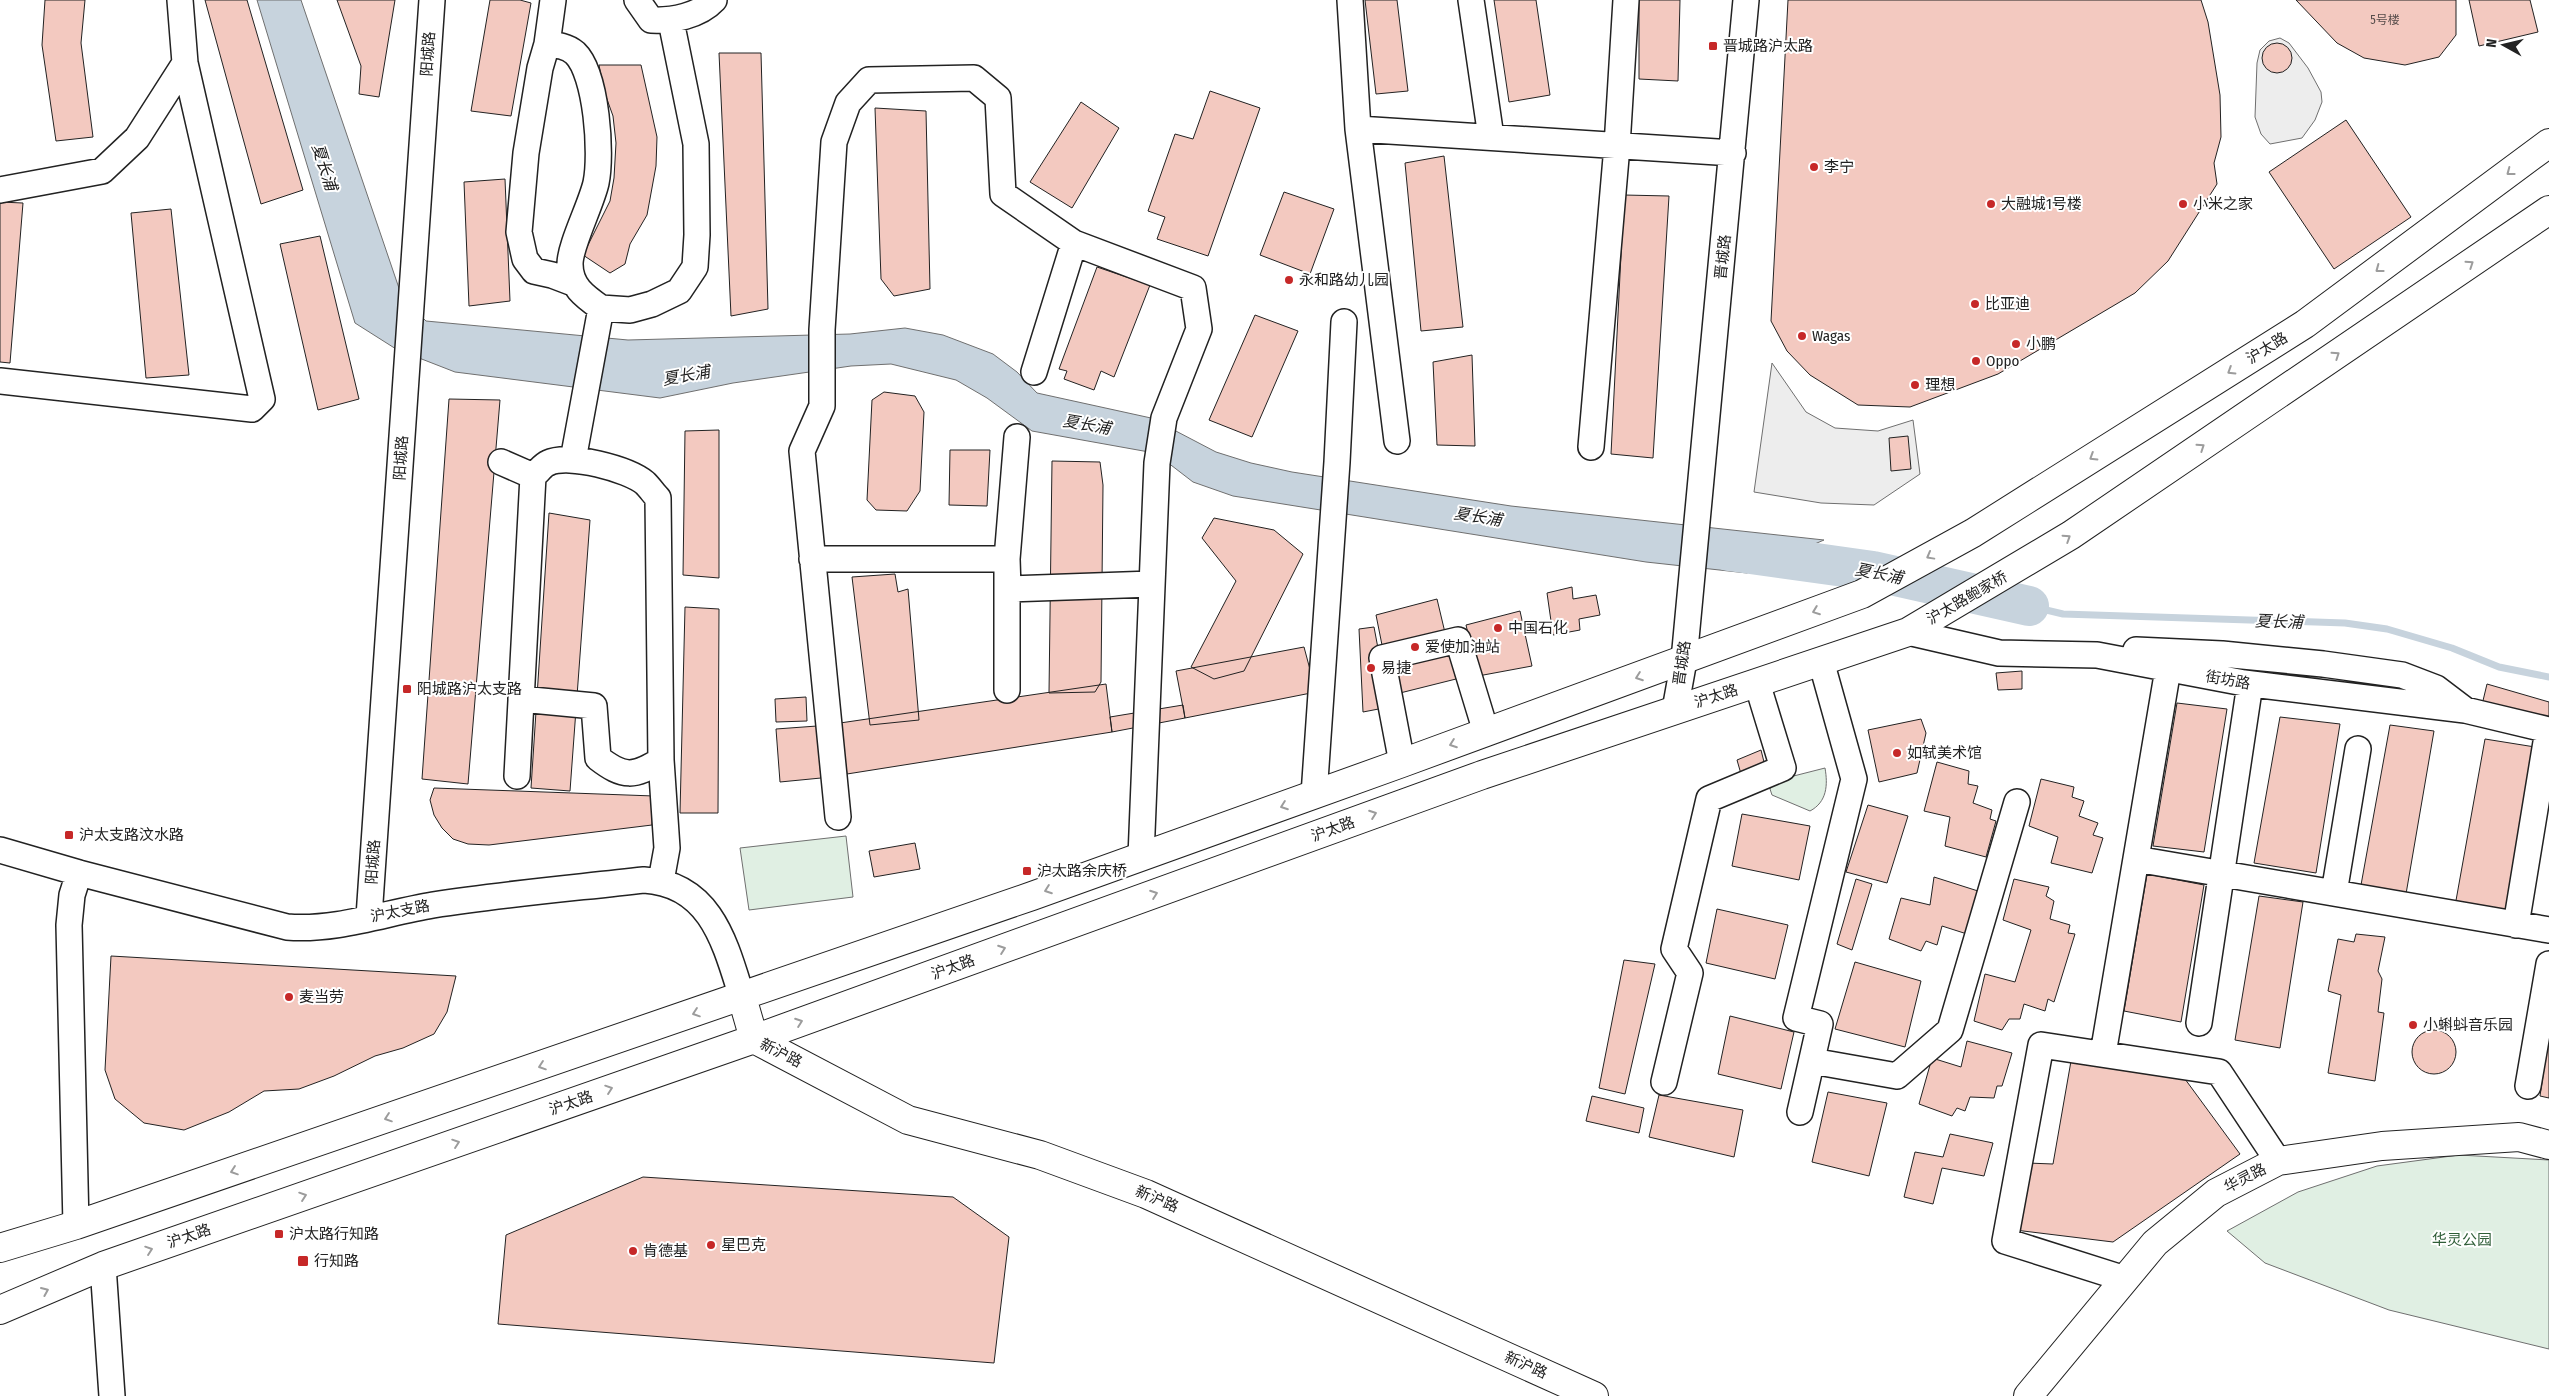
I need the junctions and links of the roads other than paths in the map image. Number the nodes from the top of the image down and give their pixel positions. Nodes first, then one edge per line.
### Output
1 (180, 0) edge
2 (432, 0) edge
3 (553, 0) edge
4 (637, 0) edge
5 (714, 0) edge
6 (1350, 0) edge
7 (1471, 0) edge
8 (1626, 0) edge
9 (1746, 0) edge
10 (671, 21) junction
11 (547, 44) junction
12 (185, 62) junction
13 (1358, 129) junction
14 (1491, 137) junction
15 (2549, 144) edge
16 (1618, 146) junction
17 (1733, 153) junction
18 (0, 190) edge
19 (2549, 210) edge
20 (1074, 243) junction
21 (573, 284) junction
22 (600, 317) junction
23 (1344, 322) dead end
24 (1034, 372) dead end
25 (0, 381) edge
26 (1017, 437) dead end
27 (1397, 441) dead end
28 (1591, 447) dead end
29 (573, 460) junction
30 (502, 462) dead end
31 (534, 476) junction
32 (812, 559) junction
33 (1007, 559) junction
34 (1152, 584) junction
35 (1008, 589) junction
36 (1908, 632) junction
37 (2097, 655) junction
38 (1684, 660) junction
39 (1821, 661) junction
40 (2168, 669) junction
41 (1757, 683) junction
42 (2250, 684) junction
43 (1007, 690) dead end
44 (521, 699) junction
45 (1675, 710) junction
46 (2465, 710) junction
47 (2548, 730) edge
48 (1486, 732) junction
49 (2358, 749) dead end
50 (661, 760) junction
51 (1402, 763) junction
52 (517, 776) dead end
53 (1314, 795) junction
54 (2017, 802) dead end
55 (838, 817) dead end
56 (0, 850) edge
57 (1141, 857) junction
58 (2136, 859) junction
59 (79, 873) junction
60 (2223, 874) junction
61 (661, 881) junction
62 (2334, 893) junction
63 (369, 917) junction
64 (2516, 925) junction
65 (2549, 930) edge
66 (2549, 964) edge
67 (742, 997) junction
68 (2199, 1023) dead end
69 (754, 1039) junction
70 (2103, 1054) junction
71 (1812, 1061) junction
72 (1664, 1082) dead end
73 (2528, 1086) dead end
74 (1800, 1112) dead end
75 (2549, 1145) edge
76 (2278, 1160) junction
77 (76, 1225) junction
78 (0, 1248) edge
79 (103, 1266) junction
80 (2125, 1279) junction
81 (0, 1310) edge
82 (112, 1396) edge
83 (1594, 1396) edge
84 (2028, 1396) edge

1 - 12 street
2 - 63 street, 阳城路
3 - 11 street
4 - 10 street
5 - 10 street
6 - 13 street
7 - 14 street
8 - 16 street
9 - 17 street, 晋城路
10 - 22 street
11 - 21 street
11 - 21 street
12 - 18 street
12 - 25 street
13 - 14 street
13 - 27 street
14 - 16 street
15 -> 38 main road, 沪太路
16 - 17 street
16 - 28 street
17 - 38 street, 晋城路
36 -> 19 main road, 沪太路鲍家桥
20 - 24 street
20 - 32 street
20 - 34 street
21 - 22 street
22 - 29 street
23 - 53 street
26 - 33 street
29 - 31 street
29 - 50 street
30 - 31 street
31 - 44 street
32 - 33 street
32 - 55 street
33 - 35 street
34 - 35 street
34 - 57 street
35 - 43 street
36 - 37 street, 街坊路
36 - 39 main road, 沪太路
37 - 40 street, 街坊路
37 - 46 street
38 - 45 street, 晋城路
38 -> 48 main road
39 - 41 main road, 沪太路
39 - 71 street
40 - 42 street, 街坊路
40 - 58 street
41 - 45 main road, 沪太路
41 - 72 street
42 - 46 street, 街坊路
42 - 60 street
44 - 50 street
44 - 52 street
69 -> 45 main road, 沪太路
46 - 47 street, 街坊路
47 - 64 street
48 -> 51 main road
48 - 51 street
49 - 62 street
50 - 61 street
51 - 53 main road
53 -> 57 main road
54 - 71 street
56 - 59 street, 沪太支路
57 -> 67 main road
58 - 60 street
58 - 70 street
59 - 63 street, 沪太支路
59 - 77 street
60 - 62 street
60 - 68 street
61 - 63 street, 沪太支路
61 - 67 street, 沪太支路
62 - 64 street
64 - 65 street
66 - 73 street
67 - 69 main road, 新沪路
67 -> 77 main road
79 -> 69 main road, 沪太路
69 - 83 main road, 新沪路
70 - 76 street
70 - 80 street
71 - 74 street
75 - 76 main road, 华灵路
76 - 80 main road, 华灵路
77 - 78 main road
81 -> 79 main road, 沪太路
79 - 82 street
80 - 84 main road, 华灵路

